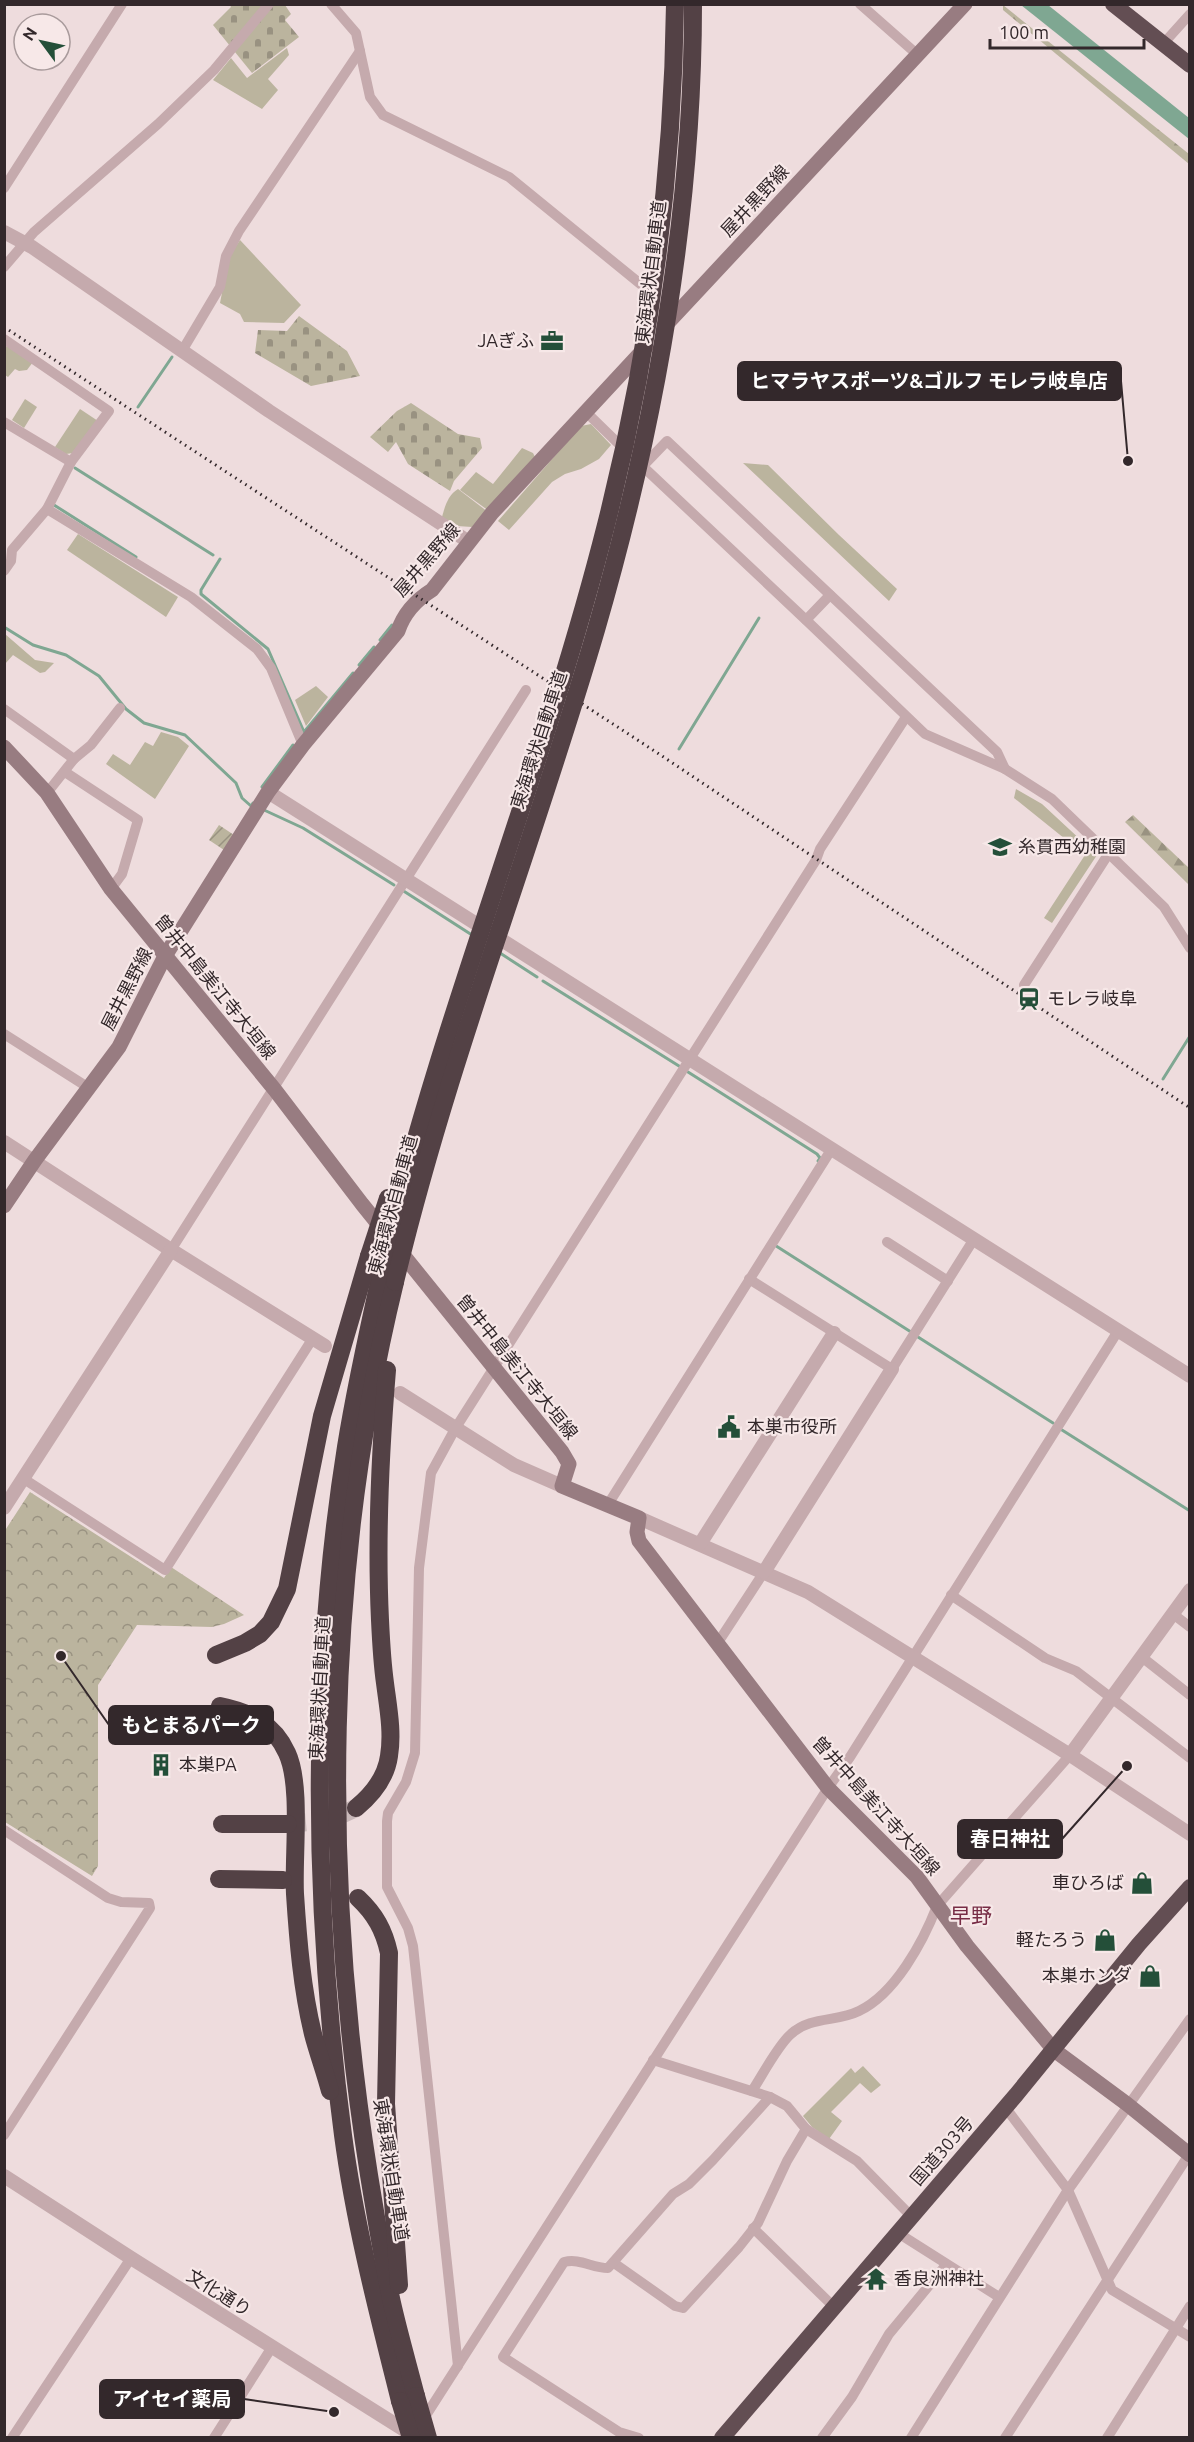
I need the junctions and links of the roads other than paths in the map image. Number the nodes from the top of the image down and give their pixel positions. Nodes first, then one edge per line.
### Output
1 (122, 4) edge
2 (269, 4) edge
3 (331, 4) edge
4 (675, 4) edge
5 (693, 4) edge
6 (860, 4) edge
7 (964, 4) edge
8 (1113, 4) edge
9 (1190, 14) edge
10 (1163, 44) junction
11 (360, 51) junction
12 (919, 56) junction
13 (1190, 65) edge
14 (4, 188) edge
15 (4, 232) edge
16 (24, 243) junction
17 (4, 267) edge
18 (677, 313) junction
19 (4, 339) edge
20 (182, 351) junction
21 (586, 412) junction
22 (4, 422) edge
23 (71, 462) junction
24 (642, 467) junction
25 (47, 509) junction
26 (469, 542) junction
27 (4, 571) edge
28 (830, 595) junction
29 (806, 620) junction
30 (526, 690) dead end
31 (120, 708) dead end
32 (4, 709) edge
33 (906, 717) junction
34 (303, 745) junction
35 (4, 747) edge
36 (74, 759) junction
37 (1005, 769) junction
38 (65, 771) junction
39 (268, 792) junction
40 (47, 794) junction
41 (1109, 853) junction
42 (405, 878) junction
43 (111, 889) junction
44 (1190, 948) edge
45 (165, 956) junction
46 (1024, 984) dead end
47 (4, 1034) edge
48 (691, 1059) junction
49 (89, 1088) junction
50 (275, 1090) junction
51 (4, 1142) edge
52 (831, 1150) junction
53 (35, 1161) junction
54 (4, 1206) edge
55 (974, 1239) junction
56 (887, 1242) dead end
57 (171, 1250) junction
58 (376, 1258) junction
59 (749, 1279) junction
60 (948, 1281) junction
61 (395, 1282) junction
62 (1118, 1331) junction
63 (834, 1333) junction
64 (319, 1342) joint
65 (494, 1368) junction
66 (892, 1369) junction
67 (1190, 1376) edge
68 (400, 1393) dead end
69 (455, 1429) junction
70 (24, 1479) junction
71 (562, 1486) junction
72 (607, 1506) junction
73 (4, 1508) edge
74 (639, 1518) junction
75 (700, 1544) junction
76 (764, 1572) junction
77 (1190, 1590) edge
78 (951, 1595) junction
79 (1173, 1614) junction
80 (1190, 1627) edge
81 (717, 1644) junction
82 (216, 1655) dead end
83 (913, 1656) junction
84 (1143, 1658) junction
85 (1190, 1695) edge
86 (1112, 1699) junction
87 (220, 1706) dead end
88 (1070, 1755) junction
89 (1190, 1758) edge
90 (828, 1788) junction
91 (356, 1808) tunnel mouth
92 (222, 1824) dead end
93 (288, 1824) tunnel mouth
94 (4, 1830) edge
95 (1190, 1834) edge
96 (219, 1879) dead end
97 (283, 1880) dead end
98 (1190, 1887) edge
99 (358, 1898) dead end
100 (937, 1906) junction
101 (1190, 2019) edge
102 (1054, 2049) junction
103 (653, 2060) junction
104 (752, 2091) junction
105 (770, 2097) junction
106 (1127, 2104) junction
107 (1005, 2108) junction
108 (806, 2129) junction
109 (4, 2135) edge
110 (343, 2136) junction
111 (1189, 2154) edge
112 (4, 2176) edge
113 (1068, 2190) junction
114 (911, 2216) junction
115 (753, 2228) junction
116 (898, 2233) junction
117 (131, 2258) junction
118 (614, 2263) junction
119 (946, 2265) junction
120 (1108, 2280) junction
121 (999, 2298) junction
122 (1190, 2306) edge
123 (834, 2307) junction
124 (1175, 2328) junction
125 (1190, 2337) edge
126 (272, 2347) junction
127 (407, 2361) junction
128 (458, 2366) junction
129 (408, 2399) junction
130 (417, 2437) edge
131 (12, 2438) edge
132 (214, 2438) edge
133 (639, 2438) edge
134 (722, 2438) edge
135 (822, 2438) edge
136 (911, 2438) edge
137 (1005, 2438) edge
138 (1107, 2438) edge

1 - 14 street
2 - 16 street
3 - 11 street
4 - 58 highway, 東海環状自動車道, bridge
5 - 61 highway, 東海環状自動車道, bridge
6 - 12 street
7 - 12 main road, 屋井黒野線
8 - 10 highway
9 - 10 street
10 - 13 highway
11 - 18 street
11 - 20 street
12 - 18 main road, 屋井黒野線
15 - 16 street
16 - 17 street
16 - 20 street
18 - 21 main road, 屋井黒野線
19 - 23 street
20 - 26 street
21 - 24 street
21 - 26 main road, 屋井黒野線
22 - 23 street
23 - 25 street
24 - 28 street
24 - 29 street
25 - 27 street
25 - 34 street
26 - 34 main road, 屋井黒野線
28 - 29 street
28 - 37 street
29 - 33 street
30 - 42 street
31 - 36 street
32 - 36 street
33 - 37 street
33 - 48 street
34 - 39 main road, 屋井黒野線
35 - 40 main road, 曽井中島美江寺大垣線
36 - 38 street
37 - 41 street
38 - 40 street
38 - 43 street
39 - 42 street
39 - 45 main road, 屋井黒野線
40 - 43 main road, 曽井中島美江寺大垣線
41 - 44 street
41 - 46 street
42 - 48 street
42 - 50 street
43 - 45 main road, 曽井中島美江寺大垣線
45 - 49 main road, 屋井黒野線
45 - 50 main road, 曽井中島美江寺大垣線
47 - 49 street
48 - 52 street
48 - 65 street
49 - 53 main road, 屋井黒野線
50 - 57 street
50 - 65 main road, 曽井中島美江寺大垣線
51 - 53 street
52 - 55 street
52 - 59 street
53 - 54 main road, 屋井黒野線
53 - 57 street
55 - 60 street
55 - 62 street
56 - 60 street
57 - 64 street
57 - 70 street
58 - 82 highway
58 - 110 highway, 東海環状自動車道
59 - 63 street
59 - 72 street
60 - 66 street
61 - 91 highway
61 - 127 highway, 東海環状自動車道
62 - 67 street
62 - 78 street
63 - 66 street
63 - 75 street
64 - 70 street
65 - 69 street
65 - 71 main road, 曽井中島美江寺大垣線
66 - 76 street
68 - 69 street
69 - 71 street
69 - 128 street
70 - 73 street
71 - 72 main road
72 - 74 main road
74 - 75 street
74 - 81 main road, 曽井中島美江寺大垣線
75 - 76 street
76 - 81 street
76 - 83 street
77 - 79 street
78 - 83 street
78 - 86 street
79 - 80 street
79 - 84 street
81 - 90 main road, 曽井中島美江寺大垣線
83 - 88 street
83 - 90 street
84 - 85 street
84 - 86 street
86 - 88 street
86 - 89 street
87 - 110 highway
88 - 95 street
88 - 100 street
90 - 100 main road, 曽井中島美江寺大垣線
90 - 103 street
92 - 93 highway
94 - 109 street
96 - 97 highway
98 - 102 highway, 国道303号
99 - 127 highway
100 - 102 main road, 曽井中島美江寺大垣線
100 - 104 street
101 - 106 street
102 - 106 main road, 曽井中島美江寺大垣線
102 - 107 highway, 国道303号
103 - 104 street
103 - 128 street
104 - 105 street
105 - 108 street
105 - 118 street
106 - 111 main road, 曽井中島美江寺大垣線
106 - 113 street
107 - 113 street
107 - 114 highway, 国道303号
108 - 114 street
108 - 115 street
110 - 129 highway, 東海環状自動車道
111 - 120 street
112 - 117 street, 文化通り
113 - 120 street
113 - 121 street
114 - 116 highway, 国道303号
115 - 118 street
115 - 123 street
116 - 119 street
116 - 123 highway, 国道303号
117 - 126 street, 文化通り
117 - 131 street
118 - 133 street
119 - 121 street
119 - 135 street
120 - 124 street
120 - 137 street
121 - 136 street
122 - 124 street
123 - 134 highway, 国道303号
124 - 125 street
124 - 138 street
126 - 130 street, 文化通り
126 - 132 street
127 - 129 highway, 東海環状自動車道
128 - 130 street
129 - 130 highway, 東海環状自動車道, bridge

